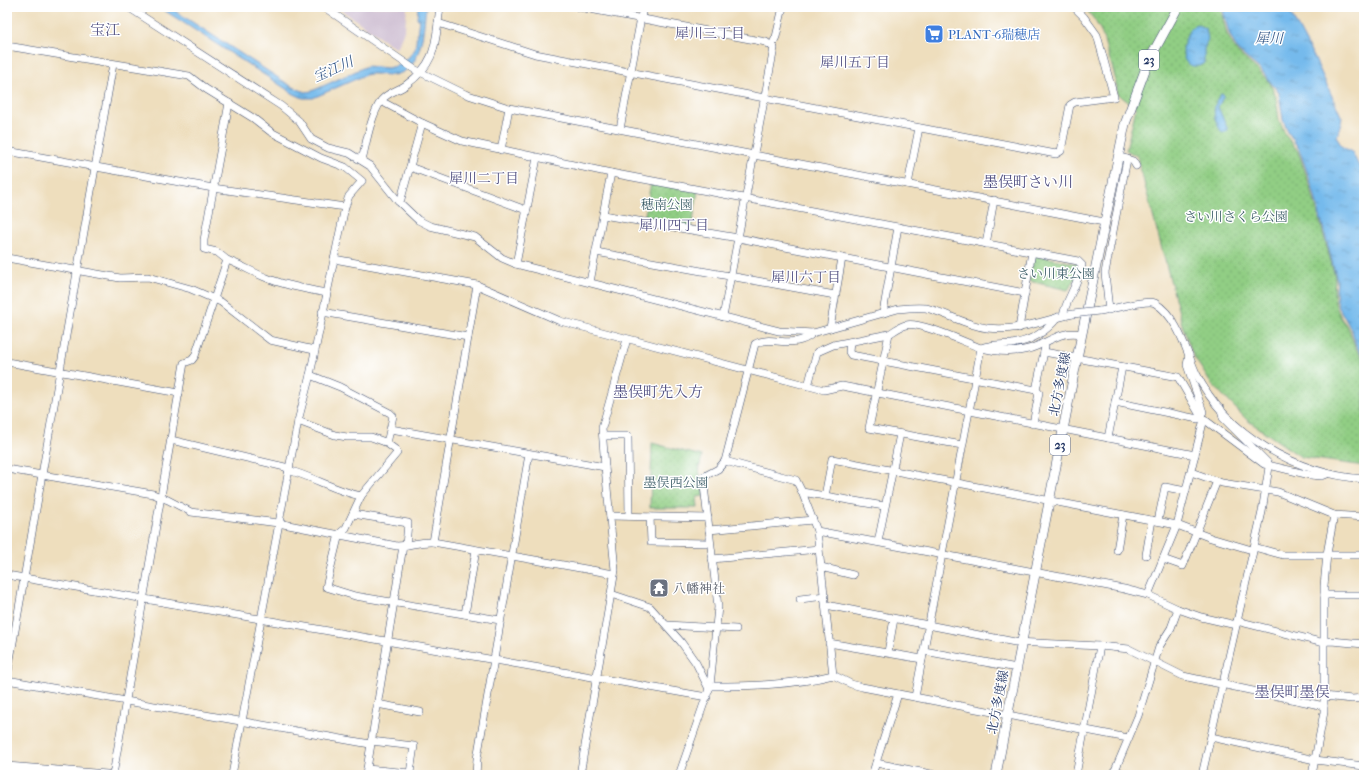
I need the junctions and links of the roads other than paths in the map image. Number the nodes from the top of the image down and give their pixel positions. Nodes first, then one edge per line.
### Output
1 (128, 7) edge
2 (324, 7) edge
3 (440, 7) edge
4 (579, 7) edge
5 (642, 7) edge
6 (783, 7) edge
7 (1074, 7) edge
8 (1178, 7) edge
9 (640, 18) junction
10 (438, 23) junction
11 (772, 45) junction
12 (7, 46) edge
13 (113, 64) junction
14 (630, 72) junction
15 (422, 73) junction
16 (765, 98) junction
17 (381, 101) junction
18 (229, 103) junction
19 (510, 108) junction
20 (422, 123) junction
21 (919, 128) junction
22 (620, 129) junction
23 (501, 150) junction
24 (7, 151) edge
25 (754, 154) junction
26 (1118, 156) junction
27 (359, 158) junction
28 (537, 158) junction
29 (1127, 159) junction
30 (1136, 166) dead end
31 (95, 167) junction
32 (410, 167) junction
33 (610, 173) junction
34 (908, 184) junction
35 (213, 188) junction
36 (746, 197) junction
37 (994, 200) junction
38 (398, 201) junction
39 (345, 207) junction
40 (526, 210) junction
41 (603, 215) junction
42 (1104, 222) junction
43 (898, 227) junction
44 (738, 238) junction
45 (986, 244) junction
46 (596, 252) junction
47 (1032, 252) junction
48 (7, 258) edge
49 (842, 258) junction
50 (334, 259) junction
51 (227, 260) junction
52 (516, 264) junction
53 (891, 268) junction
54 (78, 270) junction
55 (731, 277) junction
56 (590, 282) junction
57 (477, 285) junction
58 (326, 293) junction
59 (1024, 293) junction
60 (835, 296) junction
61 (214, 299) junction
62 (1110, 310) junction
63 (322, 312) junction
64 (883, 313) junction
65 (723, 317) junction
66 (1061, 317) junction
67 (830, 328) junction
68 (1018, 328) junction
69 (812, 333) junction
70 (889, 334) junction
71 (1082, 334) junction
72 (468, 337) junction
73 (627, 339) junction
74 (850, 342) junction
75 (1043, 343) junction
76 (981, 348) junction
77 (314, 350) junction
78 (1044, 352) junction
79 (1189, 355) junction
80 (1077, 358) junction
81 (883, 361) junction
82 (7, 362) edge
83 (1122, 367) junction
84 (749, 371) junction
85 (60, 372) junction
86 (310, 375) junction
87 (975, 378) junction
88 (808, 386) junction
89 (1036, 390) junction
90 (179, 393) junction
91 (875, 393) junction
92 (1115, 402) junction
93 (1221, 409) junction
94 (968, 411) junction
95 (1203, 418) junction
96 (298, 421) junction
97 (1032, 424) junction
98 (391, 429) junction
99 (1063, 430) junction
100 (900, 434) junction
101 (603, 436) junction
102 (1108, 438) junction
103 (171, 440) junction
104 (450, 440) junction
105 (385, 442) junction
106 (962, 445) junction
107 (529, 454) junction
108 (1195, 456) junction
109 (725, 461) junction
110 (605, 467) junction
111 (1269, 467) junction
112 (7, 469) edge
113 (288, 469) junction
114 (893, 471) junction
115 (1191, 472) junction
116 (1327, 474) junction
117 (42, 475) junction
118 (1364, 479) edge
119 (1217, 482) junction
120 (956, 483) junction
121 (1266, 489) junction
122 (1186, 491) junction
123 (802, 492) junction
124 (161, 496) junction
125 (361, 496) junction
126 (825, 496) junction
127 (1049, 501) junction
128 (884, 506) junction
129 (353, 514) junction
130 (1123, 515) junction
131 (1334, 515) junction
132 (610, 516) junction
133 (630, 516) junction
134 (650, 516) junction
135 (1364, 517) edge
136 (708, 518) junction
137 (813, 520) junction
138 (1155, 521) junction
139 (278, 523) junction
140 (1177, 525) junction
141 (709, 530) junction
142 (817, 531) junction
143 (1196, 532) junction
144 (339, 534) junction
145 (433, 542) junction
146 (878, 542) junction
147 (710, 544) junction
148 (404, 546) junction
149 (1253, 548) junction
150 (819, 549) junction
151 (476, 550) junction
152 (1117, 550) dead end
153 (1327, 554) junction
154 (942, 555) junction
155 (1146, 555) dead end
156 (1364, 555) edge
157 (512, 556) junction
158 (712, 559) junction
159 (1163, 559) junction
160 (821, 567) junction
161 (1036, 572) junction
162 (614, 574) junction
163 (7, 575) edge
164 (853, 575) dead end
165 (25, 578) junction
166 (611, 594) junction
167 (1148, 595) junction
168 (1324, 595) junction
169 (1364, 595) edge
170 (825, 596) junction
171 (144, 599) junction
172 (800, 599) dead end
173 (394, 603) junction
174 (826, 605) junction
175 (1178, 609) junction
176 (465, 614) junction
177 (894, 619) junction
178 (261, 620) junction
179 (500, 620) junction
180 (1237, 623) junction
181 (667, 625) junction
182 (929, 625) junction
183 (717, 628) junction
184 (736, 629) dead end
185 (388, 641) junction
186 (1324, 641) junction
187 (829, 643) junction
188 (1022, 643) junction
189 (1364, 644) edge
190 (1100, 646) junction
191 (888, 652) junction
192 (923, 655) junction
193 (494, 659) junction
194 (1156, 664) junction
195 (1017, 668) junction
196 (833, 675) junction
197 (596, 678) junction
198 (7, 679) edge
199 (1222, 685) junction
200 (710, 688) junction
201 (898, 694) junction
202 (1324, 696) junction
203 (707, 697) junction
204 (915, 697) junction
205 (1364, 698) edge
206 (126, 701) junction
207 (377, 704) junction
208 (1324, 706) junction
209 (420, 712) dead end
210 (1008, 715) junction
211 (242, 721) junction
212 (1085, 730) junction
213 (1211, 737) junction
214 (1128, 738) junction
215 (371, 742) junction
216 (1315, 760) junction
217 (876, 763) junction
218 (1364, 766) edge
219 (7, 767) edge
220 (366, 772) edge
221 (1114, 773) edge
222 (107, 775) edge
223 (113, 775) edge
224 (232, 775) edge
225 (476, 775) edge
226 (580, 775) edge
227 (679, 775) edge
228 (872, 775) edge
229 (936, 775) edge
230 (996, 775) edge
231 (1076, 775) edge
232 (1132, 775) edge
233 (1202, 775) edge
234 (1312, 775) edge

1 - 27 street
2 - 15 street
3 - 10 street
4 - 9 street
5 - 9 street
6 - 11 street
7 - 21 street
8 - 26 main road, 北方多度線 / 23
9 - 11 street
9 - 14 street
10 - 14 street
10 - 15 street
11 - 16 street
12 - 13 street
13 - 18 street
13 - 31 street
14 - 16 street
14 - 22 street
15 - 17 street
15 - 19 street
16 - 21 street
16 - 25 street
17 - 20 street
17 - 27 street
18 - 35 street
18 - 39 street
19 - 22 street
19 - 23 street
20 - 23 street
20 - 32 street
21 - 34 street
22 - 25 street
23 - 28 street
24 - 31 street
25 - 34 street
25 - 36 street
26 - 29 street
26 - 42 main road, 北方多度線 / 23
27 - 38 street
28 - 33 street
28 - 40 street
29 - 30 street
29 - 62 street
31 - 35 street
31 - 54 street
32 - 38 street
32 - 40 street
33 - 36 street
33 - 41 street
34 - 37 street
35 - 39 street
35 - 51 street
36 - 43 street
36 - 44 street
37 - 42 street
37 - 45 street
38 - 52 street
39 - 50 street
40 - 52 street
41 - 44 street
41 - 46 street
42 - 71 main road, 北方多度線 / 23
43 - 45 street
43 - 53 street
44 - 49 street
44 - 55 street
45 - 47 street
46 - 55 street
46 - 56 street
47 - 59 street
47 - 66 street
48 - 54 street
49 - 53 street
49 - 60 street
50 - 57 street
50 - 58 street
51 - 58 street
51 - 61 street
52 - 56 street
53 - 59 street
53 - 64 street
54 - 61 street
54 - 85 street
55 - 60 street
55 - 65 street
56 - 65 street
57 - 72 street
57 - 73 street
58 - 63 street
59 - 68 street
60 - 67 street
61 - 77 street
61 - 90 street
62 - 66 street, bridge
62 - 79 street
63 - 72 street
63 - 77 street
64 - 67 street
64 - 68 street
65 - 69 street
66 - 68 street
66 - 76 street
67 - 69 street
69 - 84 street
70 - 74 street
70 - 76 street
70 - 81 street
71 - 75 street
71 - 80 main road, 北方多度線 / 23
72 - 104 street
73 - 84 street
73 - 101 street
74 - 81 street
74 - 88 street
75 - 76 street
75 - 78 street
76 - 87 street
77 - 86 street
78 - 80 street
78 - 89 street
79 - 93 street
79 - 95 street
80 - 83 street
80 - 99 main road, 北方多度線 / 23
81 - 87 street
81 - 91 street
82 - 85 street
83 - 92 street
83 - 95 street
84 - 88 street
84 - 109 street
85 - 90 street
85 - 117 street
86 - 96 street
86 - 98 street
87 - 89 street
87 - 94 street
88 - 91 street
89 - 97 street
90 - 103 street
91 - 94 street
91 - 100 street
92 - 95 street
92 - 102 street
93 - 111 street
93 - 116 street
94 - 97 street
94 - 106 street
95 - 108 street
95 - 111 street
96 - 105 street
96 - 113 street
97 - 99 street
98 - 104 street
98 - 105 street
99 - 102 street
99 - 127 main road, 北方多度線 / 23
100 - 106 street
100 - 114 street
101 - 110 street
101 - 133 street
102 - 108 street
103 - 113 street
103 - 124 street
104 - 107 street
104 - 145 street
105 - 125 street
106 - 120 street
107 - 110 street
107 - 157 street
108 - 115 street
109 - 123 street
109 - 136 street
110 - 132 street
111 - 116 street
111 - 121 street
112 - 117 street
113 - 125 street
113 - 139 street
114 - 120 street
114 - 126 street
114 - 128 street
115 - 119 street
115 - 122 street
116 - 118 street
117 - 124 street
117 - 165 street
119 - 121 street
119 - 143 street
120 - 127 street
120 - 154 street
121 - 131 street
121 - 149 street
122 - 138 street
122 - 140 street
123 - 126 street
123 - 137 street
124 - 139 street
124 - 171 street
125 - 129 street
126 - 128 street
127 - 130 street
127 - 161 main road, 北方多度線 / 23
128 - 146 street
129 - 144 street
129 - 148 street
130 - 138 street
130 - 152 street
131 - 135 street
131 - 153 street
132 - 133 street
132 - 162 street
133 - 134 street
134 - 136 street
134 - 147 street
136 - 141 street
137 - 141 street
137 - 142 street
138 - 140 street
138 - 155 street
139 - 144 street
139 - 178 street
140 - 143 street
140 - 159 street
141 - 147 street
142 - 146 street
142 - 150 street
143 - 149 street
143 - 159 street
144 - 148 street
144 - 173 street
145 - 148 street
145 - 151 street
146 - 154 street
147 - 158 street
148 - 173 street
149 - 153 street
149 - 180 street
150 - 158 street
150 - 160 street
151 - 157 street
151 - 176 street
153 - 156 street
153 - 168 street
154 - 161 street
154 - 182 street
157 - 162 street
157 - 179 street
158 - 183 street
159 - 167 street
160 - 164 street
160 - 170 street
161 - 167 street
161 - 188 main road, 北方多度線 / 23
162 - 166 street
163 - 165 street
165 - 171 street
165 - 198 street
166 - 181 street
166 - 197 street
167 - 175 street
168 - 169 street
168 - 186 street
170 - 172 street
170 - 174 street
171 - 178 street
171 - 206 street
173 - 176 street
173 - 185 street
174 - 177 street
174 - 187 street
175 - 180 street
175 - 194 street
176 - 179 street
177 - 182 street
177 - 191 street
178 - 185 street
178 - 211 street
179 - 193 street
180 - 186 street
180 - 199 street
181 - 183 street
181 - 200 street
182 - 188 street
182 - 192 street
183 - 184 street
183 - 200 street
185 - 193 street
185 - 207 street
186 - 189 street
186 - 202 street
187 - 191 street
187 - 196 street
188 - 190 street
188 - 195 main road, 北方多度線 / 23
190 - 194 street
190 - 212 street
191 - 192 street
192 - 195 street
192 - 204 street
193 - 197 street
193 - 225 street
194 - 199 street
194 - 214 street
195 - 210 main road, 北方多度線 / 23
196 - 200 street
196 - 201 street
197 - 203 street
197 - 226 street
198 - 206 street
199 - 208 street
199 - 213 street
200 - 203 street
201 - 204 street
201 - 217 street
202 - 205 street
202 - 208 street
203 - 227 street
204 - 210 street
206 - 211 street
206 - 223 street
207 - 209 street
207 - 215 street
208 - 216 street
210 - 212 street
210 - 230 main road, 北方多度線 / 23
211 - 215 street
211 - 224 street
212 - 214 street
212 - 231 street
213 - 216 street
213 - 233 street
214 - 221 street
215 - 220 street
215 - 220 street
216 - 218 street
216 - 234 street
217 - 228 street
217 - 229 street
219 - 222 main road
221 - 232 street

